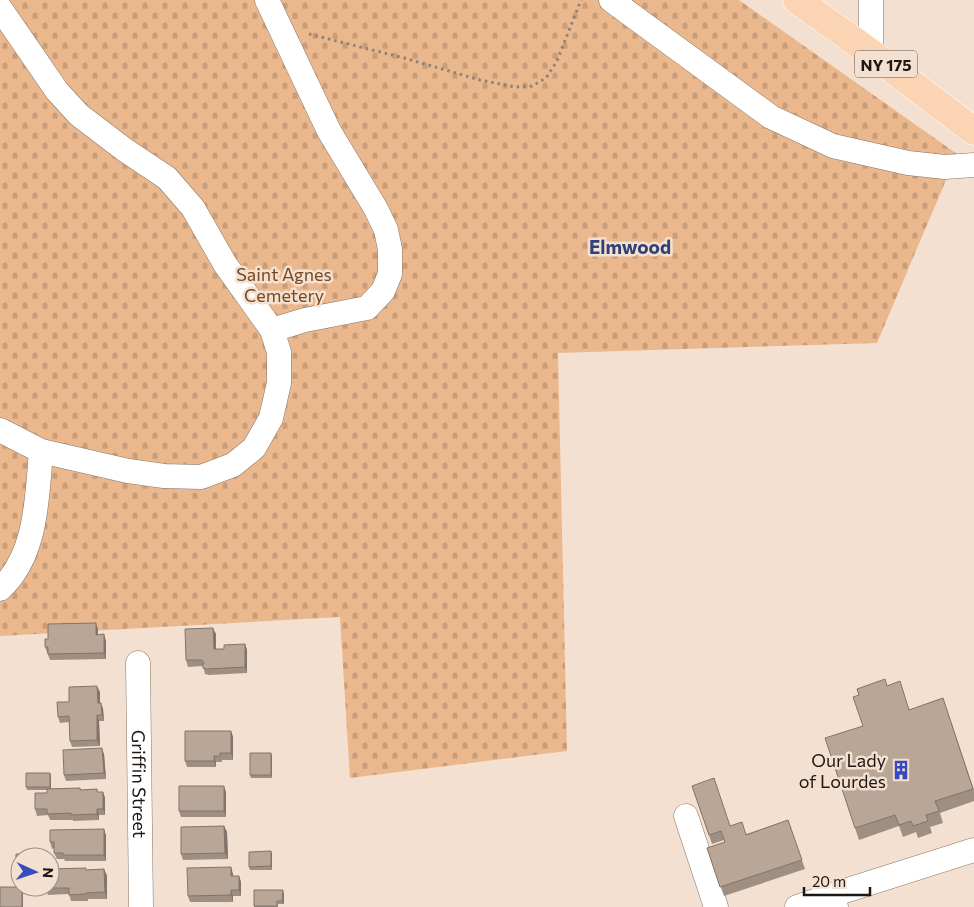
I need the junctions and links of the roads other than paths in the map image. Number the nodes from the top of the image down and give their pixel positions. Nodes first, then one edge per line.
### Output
1 (267, 0) edge
2 (611, 0) edge
3 (797, 0) edge
4 (871, 0) edge
5 (0, 8) edge
6 (871, 53) junction
7 (974, 131) edge
8 (974, 165) edge
9 (272, 330) junction
10 (0, 430) edge
11 (41, 451) junction
12 (0, 590) edge
13 (138, 663) dead end
14 (686, 816) dead end
15 (974, 850) edge
16 (834, 901) edge
17 (141, 907) edge
18 (716, 907) edge
19 (797, 907) edge

1 - 9 street
2 - 8 street
3 - 6 main road, NY 175
4 - 6 street
5 - 9 street
6 - 7 main road, NY 175
9 - 11 street
10 - 11 street
11 - 12 street
13 - 17 street, Griffin Street
14 - 18 street
15 - 16 street
16 - 19 street

